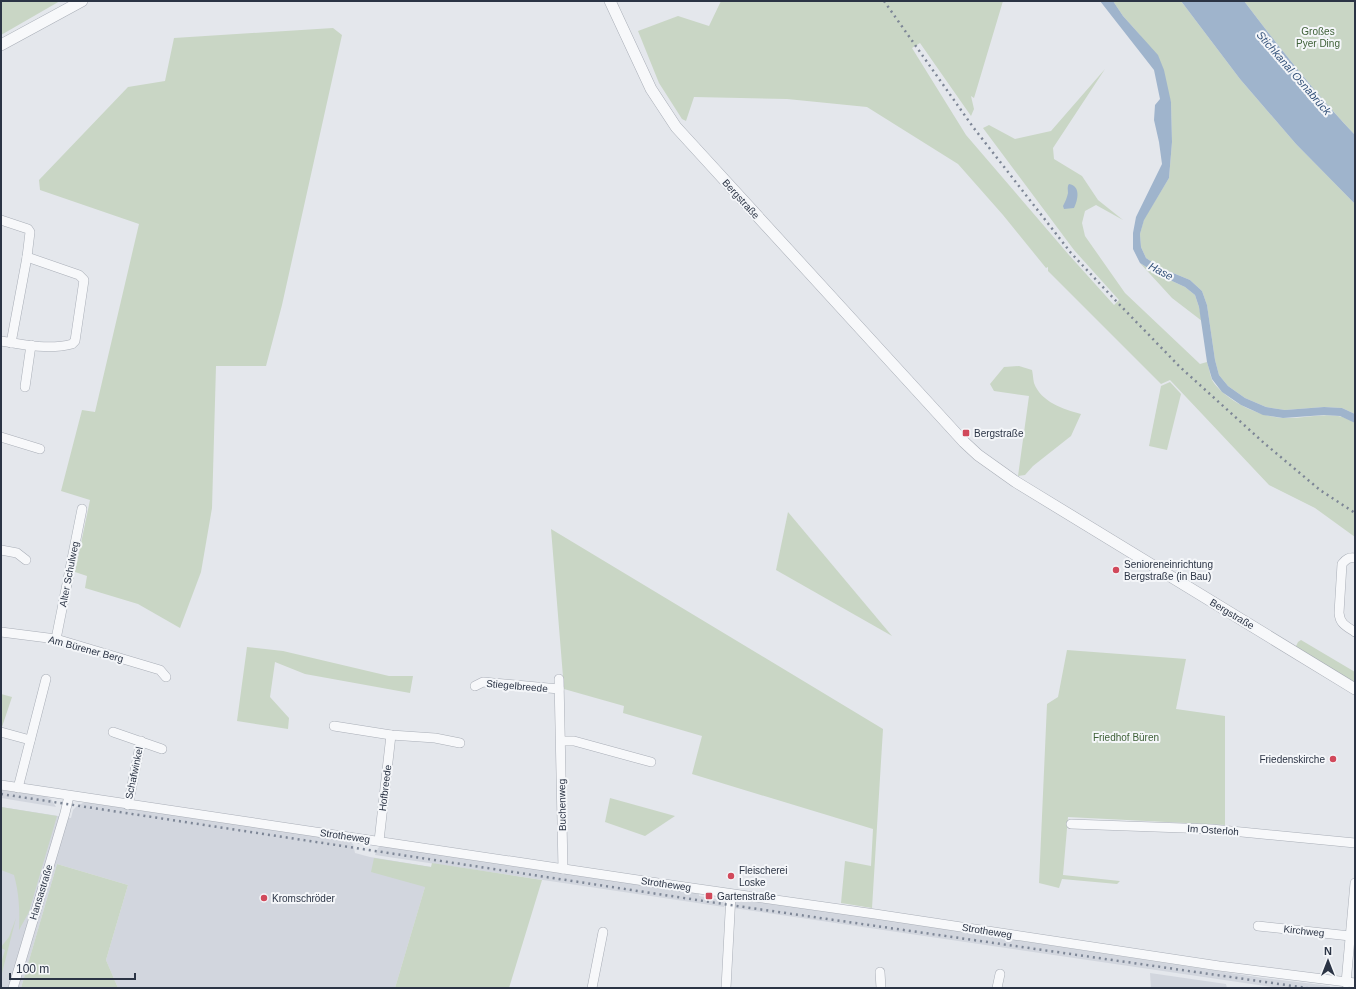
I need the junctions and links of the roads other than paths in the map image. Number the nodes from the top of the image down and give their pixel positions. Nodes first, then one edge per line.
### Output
1 (82, 1) edge
2 (610, 1) edge
3 (1, 45) edge
4 (1, 220) edge
5 (26, 257) junction
6 (1, 341) edge
7 (11, 343) junction
8 (31, 345) junction
9 (25, 387) dead end
10 (1, 436) edge
11 (40, 449) dead end
12 (82, 509) dead end
13 (1, 550) edge
14 (1355, 558) edge
15 (26, 560) dead end
16 (1, 632) edge
17 (1355, 632) edge
18 (56, 639) junction
19 (166, 677) dead end
20 (46, 679) dead end
21 (559, 679) dead end
22 (475, 686) dead end
23 (1355, 689) edge
24 (559, 690) junction
25 (334, 726) dead end
26 (1, 732) edge
27 (113, 732) dead end
28 (392, 735) junction
29 (30, 740) junction
30 (561, 740) junction
31 (141, 741) junction
32 (460, 743) dead end
33 (162, 749) dead end
34 (651, 762) dead end
35 (1, 786) edge
36 (18, 788) junction
37 (69, 796) junction
38 (128, 805) junction
39 (1070, 824) dead end
40 (379, 841) junction
41 (1355, 843) edge
42 (563, 869) junction
43 (1355, 883) edge
44 (731, 894) junction
45 (1258, 926) dead end
46 (602, 932) dead end
47 (1350, 936) junction
48 (880, 972) dead end
49 (1000, 974) dead end
50 (1351, 983) edge
51 (12, 988) edge
52 (592, 988) edge
53 (726, 988) edge
54 (881, 988) edge
55 (997, 988) edge

1 - 3 street
2 - 23 street, Bergstraße
4 - 5 street
5 - 7 street
5 - 8 street
6 - 7 street
7 - 8 street
8 - 9 street
10 - 11 street
12 - 18 street, Alter Schulweg
13 - 15 street
14 - 17 street
16 - 18 street, Am Bürener Berg
18 - 19 street, Am Bürener Berg
20 - 29 street
21 - 24 street, Buchenweg
22 - 24 street, Stiegelbreede
24 - 30 street, Buchenweg
25 - 28 street
26 - 29 street
27 - 31 street, Schafwinkel
28 - 32 street
28 - 40 street, Hofbreede
29 - 36 street
30 - 34 street
30 - 42 street, Buchenweg
31 - 33 street, Schafwinkel
31 - 38 street, Schafwinkel
35 - 36 street, Strotheweg
36 - 37 street, Strotheweg
37 - 38 street, Strotheweg
37 - 51 street, Hansastraße
38 - 40 street, Strotheweg
39 - 41 street, Im Osterloh
40 - 42 street, Strotheweg
42 - 44 street, Strotheweg
43 - 47 street
44 - 50 street, Strotheweg
44 - 53 street
45 - 47 street, Kirchweg
46 - 52 street
47 - 50 street
48 - 54 street
49 - 55 street

